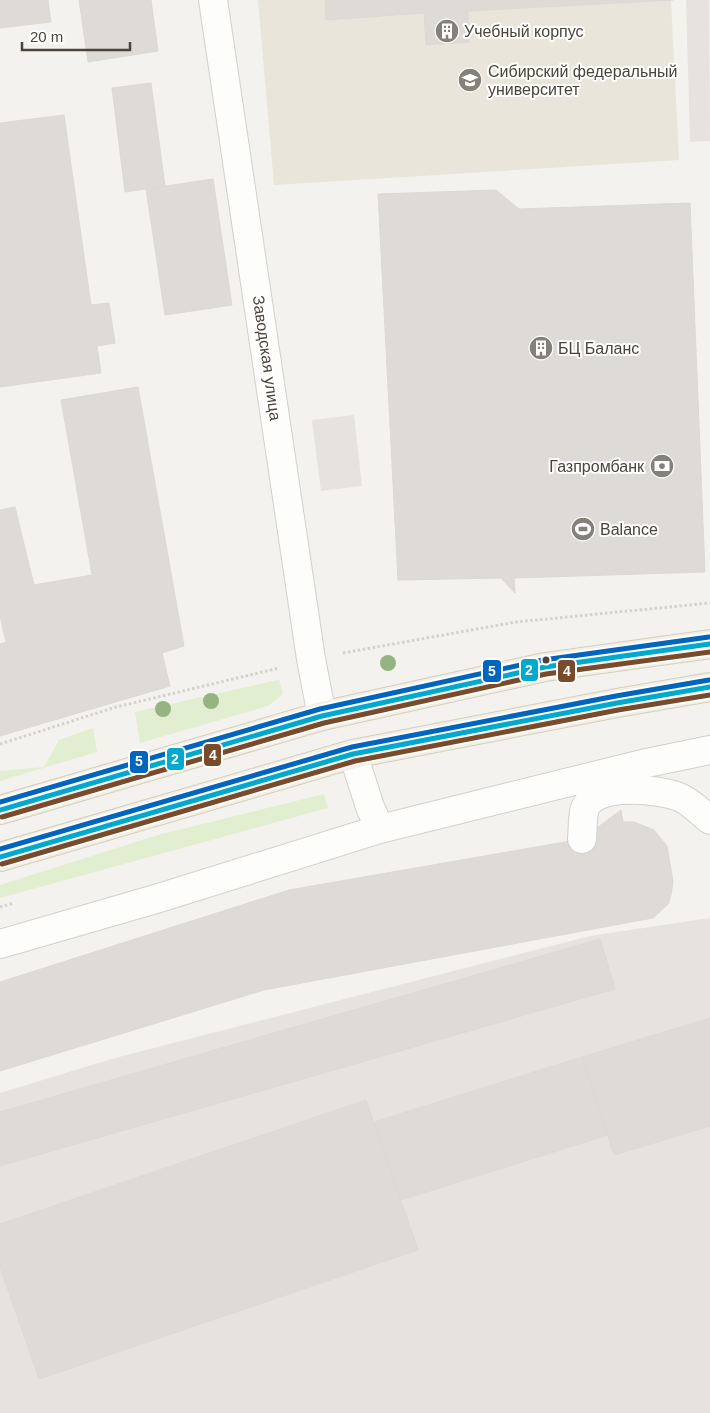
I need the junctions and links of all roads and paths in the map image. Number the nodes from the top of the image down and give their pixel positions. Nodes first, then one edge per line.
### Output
1 (214, 0) edge
2 (710, 602) edge
3 (710, 644) edge
4 (311, 659) junction
5 (710, 687) edge
6 (322, 716) junction
7 (0, 744) edge
8 (710, 750) edge
9 (353, 754) junction
10 (0, 810) edge
11 (710, 820) edge
12 (380, 829) junction
13 (582, 839) dead end
14 (0, 857) edge
15 (0, 944) edge

1 - 4 street, Заводская улица
2 - 4 path
3 - 6 main road
4 - 6 street, Заводская улица
4 - 7 path
5 - 9 main road
6 - 10 main road
8 - 12 street
9 - 12 street
9 - 14 main road
11 - 13 street
12 - 15 street

